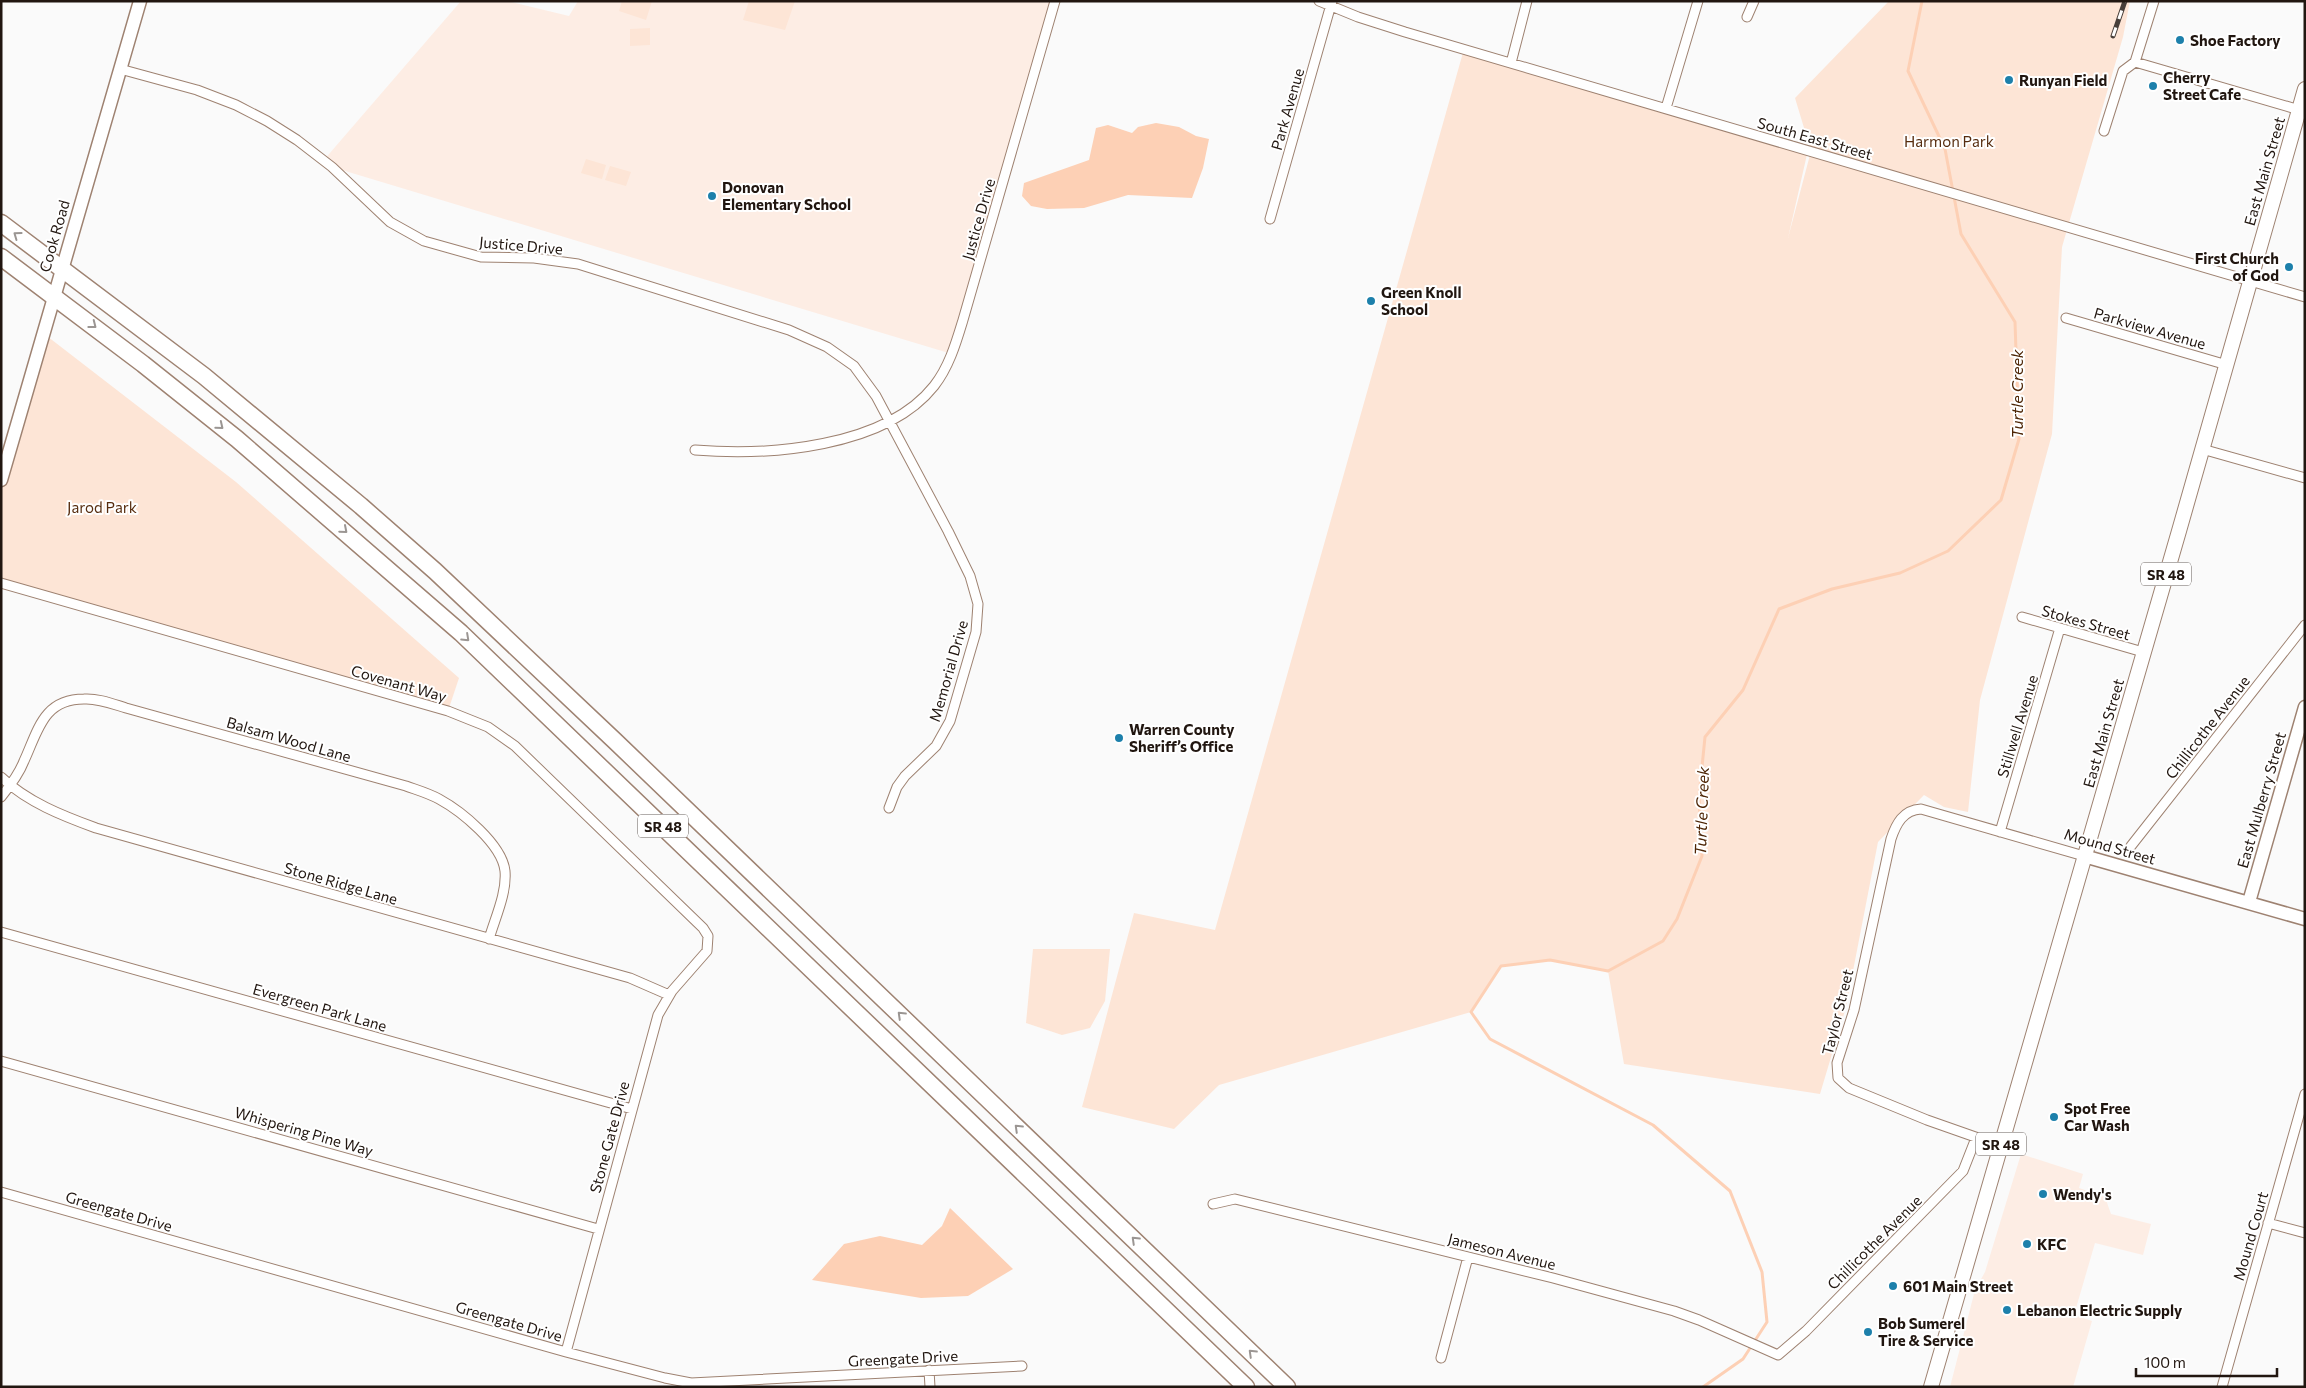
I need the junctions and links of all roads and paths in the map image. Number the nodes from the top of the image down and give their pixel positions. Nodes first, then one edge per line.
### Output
1 (140, 1) edge
2 (1055, 1) edge
3 (1319, 1) edge
4 (1527, 1) edge
5 (1698, 1) edge
6 (1754, 1) edge
7 (2154, 1) edge
8 (1331, 4) edge
9 (1747, 17) dead end
10 (2135, 62) junction
11 (1511, 63) junction
12 (120, 69) junction
13 (2305, 89) edge
14 (1666, 108) junction
15 (2302, 111) edge
16 (2104, 131) dead end
17 (1270, 219) dead end
18 (1, 223) edge
19 (1, 257) edge
20 (62, 267) junction
21 (2250, 282) junction
22 (54, 295) junction
23 (2305, 297) edge
24 (2066, 318) dead end
25 (2227, 365) junction
26 (890, 423) junction
27 (2202, 449) junction
28 (695, 450) dead end
29 (2305, 478) edge
30 (1, 480) edge
31 (1, 583) edge
32 (2022, 618) dead end
33 (2305, 625) edge
34 (2060, 628) junction
35 (2143, 652) junction
36 (2305, 707) edge
37 (1, 777) edge
38 (6, 785) edge
39 (1, 797) edge
40 (889, 808) dead end
41 (1906, 813) joint
42 (2000, 832) junction
43 (2131, 846) dead end
44 (2084, 856) junction
45 (2249, 902) junction
46 (2305, 919) edge
47 (1, 932) edge
48 (490, 939) junction
49 (709, 944) joint
50 (669, 995) junction
51 (1, 1061) edge
52 (2305, 1094) edge
53 (632, 1109) junction
54 (1976, 1138) junction
55 (2001, 1146) junction
56 (1, 1192) edge
57 (1213, 1204) dead end
58 (2268, 1223) junction
59 (598, 1228) junction
60 (2305, 1233) edge
61 (1468, 1257) junction
62 (566, 1352) junction
63 (1778, 1355) joint
64 (1441, 1358) dead end
65 (1022, 1366) dead end
66 (929, 1370) junction
67 (930, 1387) edge
68 (1246, 1387) edge
69 (1287, 1387) edge
70 (1931, 1387) edge
71 (2222, 1387) edge

1 - 12 street, Cook Road
2 - 26 street, Justice Drive
3 - 8 street, South East Street
4 - 11 street
5 - 14 street
6 - 9 street
7 - 10 street
8 - 11 street, South East Street
8 - 17 street, Park Avenue
10 - 15 street
10 - 16 street
11 - 14 street, South East Street
12 - 20 street, Cook Road
12 - 26 street, Justice Drive
13 - 15 main road, East Main Street / SR 48
14 - 21 street, South East Street
15 - 21 main road, East Main Street / SR 48
20 -> 18 highway, SR 48
19 - 22 highway, SR 48
20 - 22 street, Cook Road
69 -> 20 highway, SR 48
21 - 23 street, South East Street
21 - 25 main road, East Main Street / SR 48
22 - 30 street, Cook Road
22 -> 68 highway, SR 48
24 - 25 street, Parkview Avenue
25 - 27 main road, East Main Street / SR 48
26 - 28 street, Justice Drive
26 - 40 street, Memorial Drive
27 - 29 street
27 - 35 main road, East Main Street / SR 48
31 - 49 street, Covenant Way
32 - 34 street, Stokes Street
33 - 43 street, Chillicothe Avenue
34 - 35 street, Stokes Street
34 - 42 street, Stillwell Avenue
35 - 44 main road, East Main Street / SR 48
36 - 45 street, East Mulberry Street
37 - 38 street, Stone Ridge Lane
38 - 39 street
38 - 48 street, Stone Ridge Lane
38 - 48 street, Balsam Wood Lane
41 - 42 street, Mound Street
41 - 54 street, Taylor Street
42 - 44 street, Mound Street
44 - 45 street, Mound Street
44 - 55 main road, East Main Street / SR 48
45 - 46 street, Mound Street
47 - 53 street, Evergreen Park Lane
48 - 50 street, Stone Ridge Lane
49 - 50 street, Stone Gate Drive
50 - 53 street, Stone Gate Drive
51 - 59 street, Whispering Pine Way
52 - 58 street, Mound Court
53 - 59 street, Stone Gate Drive
54 - 55 street, Taylor Street
54 - 63 street, Chillicothe Avenue
55 - 70 main road, East Main Street / SR 48
56 - 62 street, Greengate Drive
57 - 61 street, Jameson Avenue
58 - 60 street
58 - 71 street, Mound Court
59 - 62 street, Stone Gate Drive
61 - 63 street, Jameson Avenue
61 - 64 street
62 - 66 street, Greengate Drive
65 - 66 street, Greengate Drive
66 - 67 street

